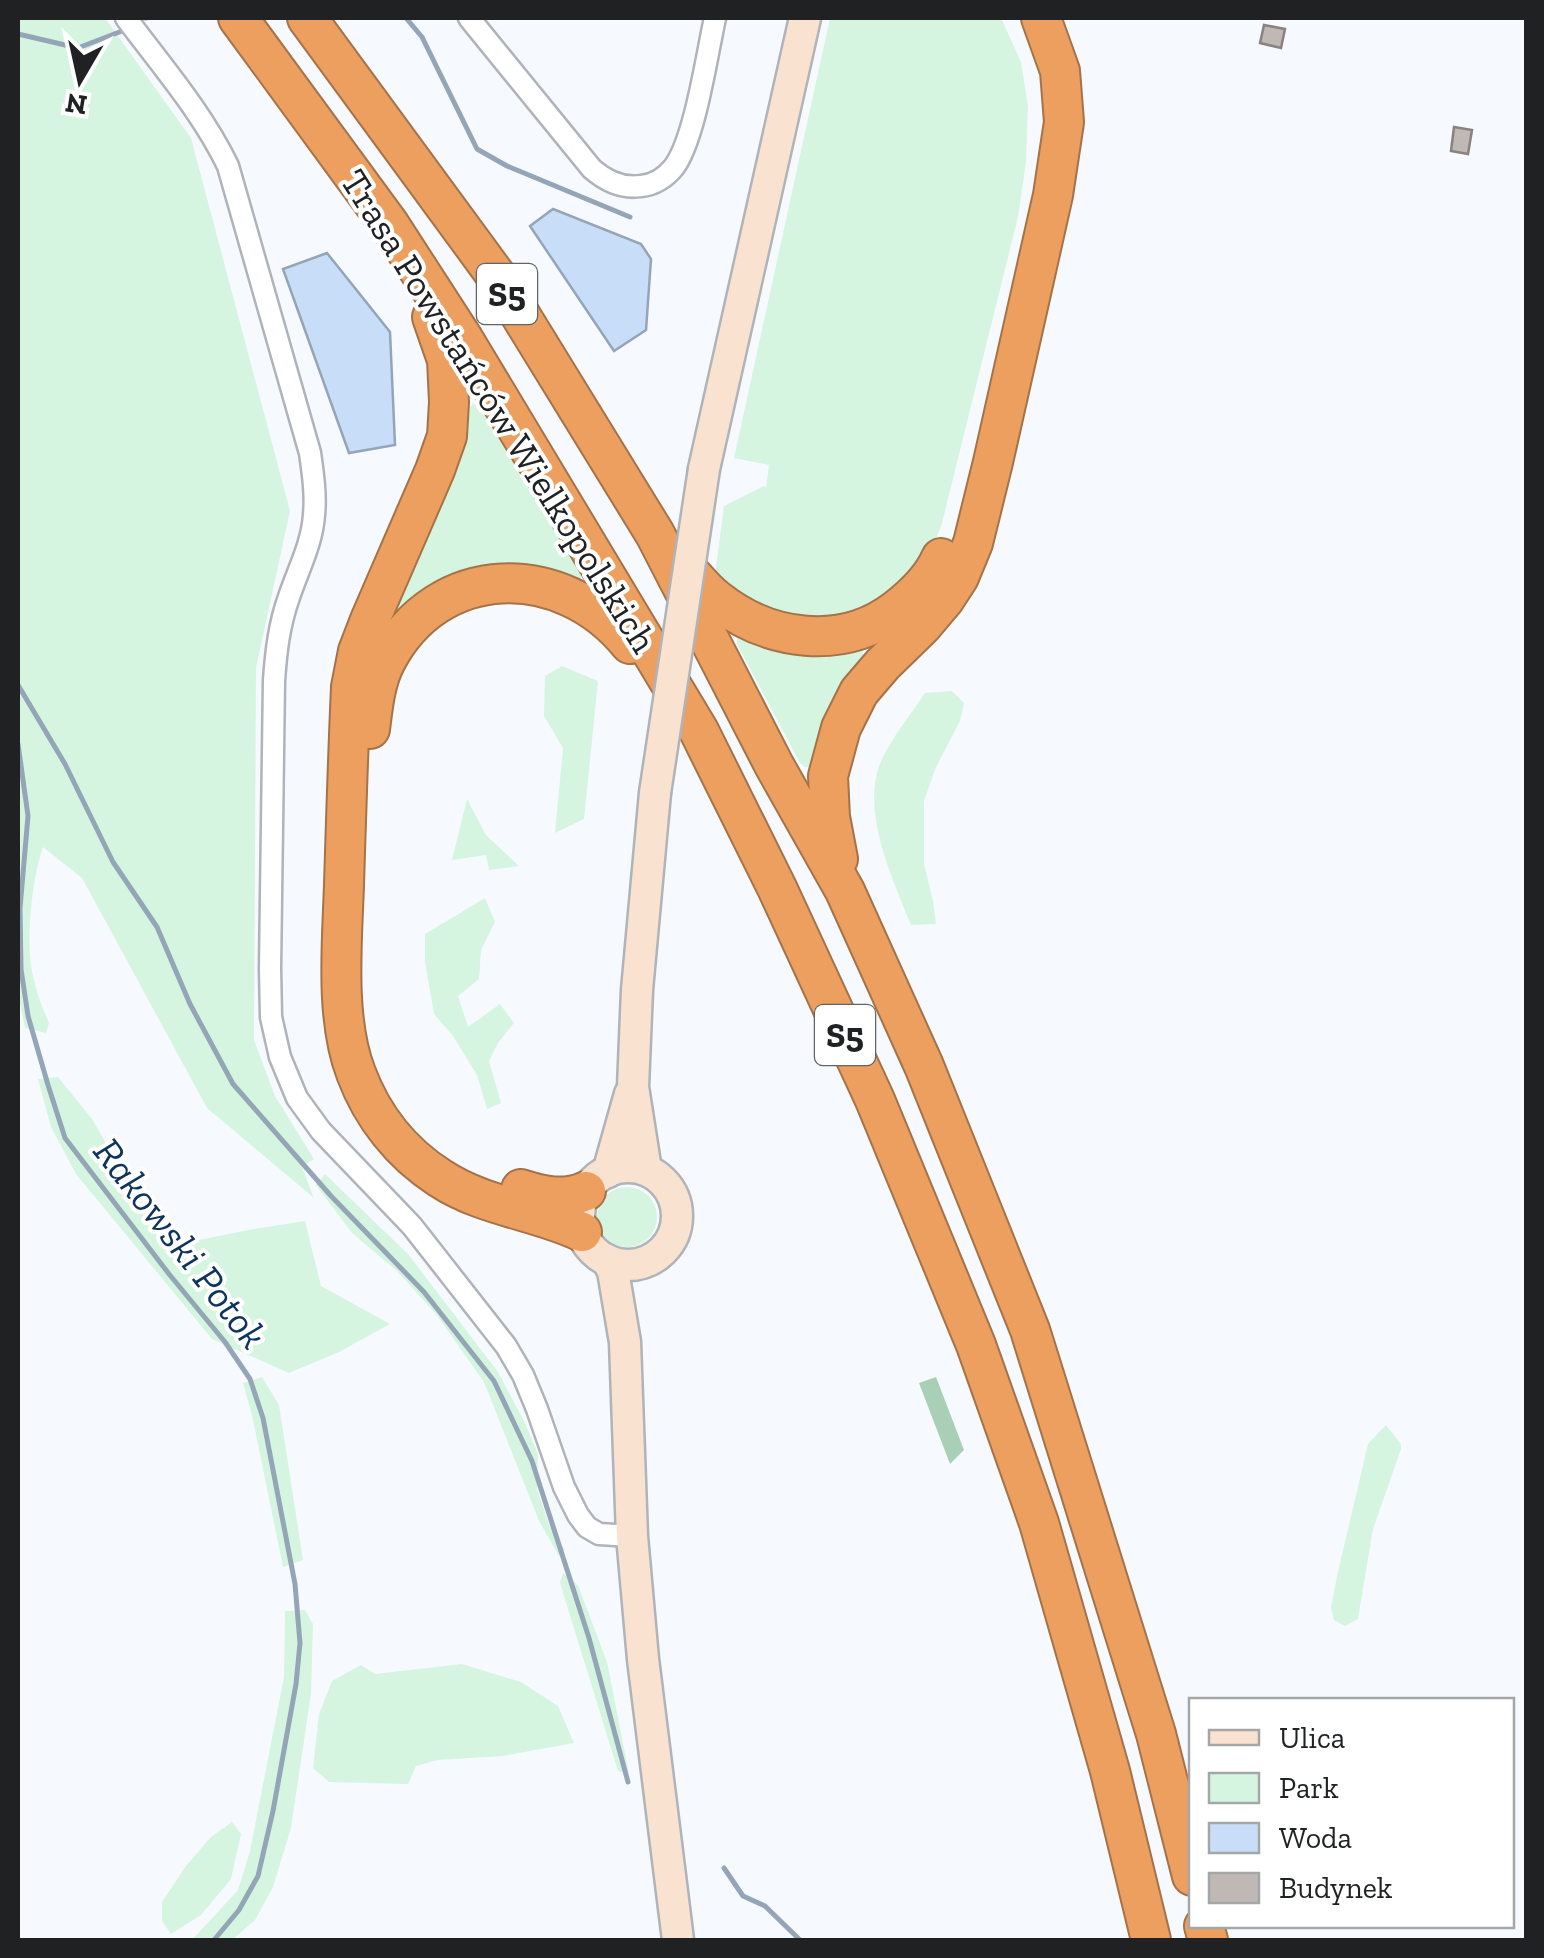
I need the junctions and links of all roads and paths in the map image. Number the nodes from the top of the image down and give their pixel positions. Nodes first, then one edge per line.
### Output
1 (126, 18) edge
2 (238, 18) edge
3 (307, 18) edge
4 (469, 18) edge
5 (714, 18) edge
6 (805, 18) edge
7 (1014, 18) edge
8 (1041, 18) edge
9 (388, 224) junction
10 (655, 534) junction
11 (700, 731) junction
12 (845, 891) junction
13 (633, 1087) junction
14 (646, 1170) junction
15 (597, 1181) junction
16 (582, 1232) junction
17 (607, 1260) junction
18 (652, 1260) junction
19 (625, 1342) junction
20 (632, 1536) junction
21 (1189, 1864) edge
22 (678, 1940) edge
23 (1151, 1940) edge

1 - 20 street
2 - 9 highway, Trasa Powstańców Wielkopolskich / S5
3 - 10 highway, Trasa Powstańców Wielkopolskich / S5
4 - 5 street
6 - 13 main road, bridge
7 - 10 highway
8 - 12 highway
9 - 11 highway, Trasa Powstańców Wielkopolskich / S5
9 - 16 highway
10 - 12 highway, Trasa Powstańców Wielkopolskich / S5
11 - 15 highway
11 - 23 highway, Trasa Powstańców Wielkopolskich / S5
12 - 21 highway, Trasa Powstańców Wielkopolskich / S5
13 - 14 main road
13 - 15 main road
14 - 15 main road
14 - 18 main road
15 - 16 main road
16 - 17 main road
17 - 18 main road
17 - 19 main road
18 - 19 main road
19 - 20 main road
20 - 22 main road

